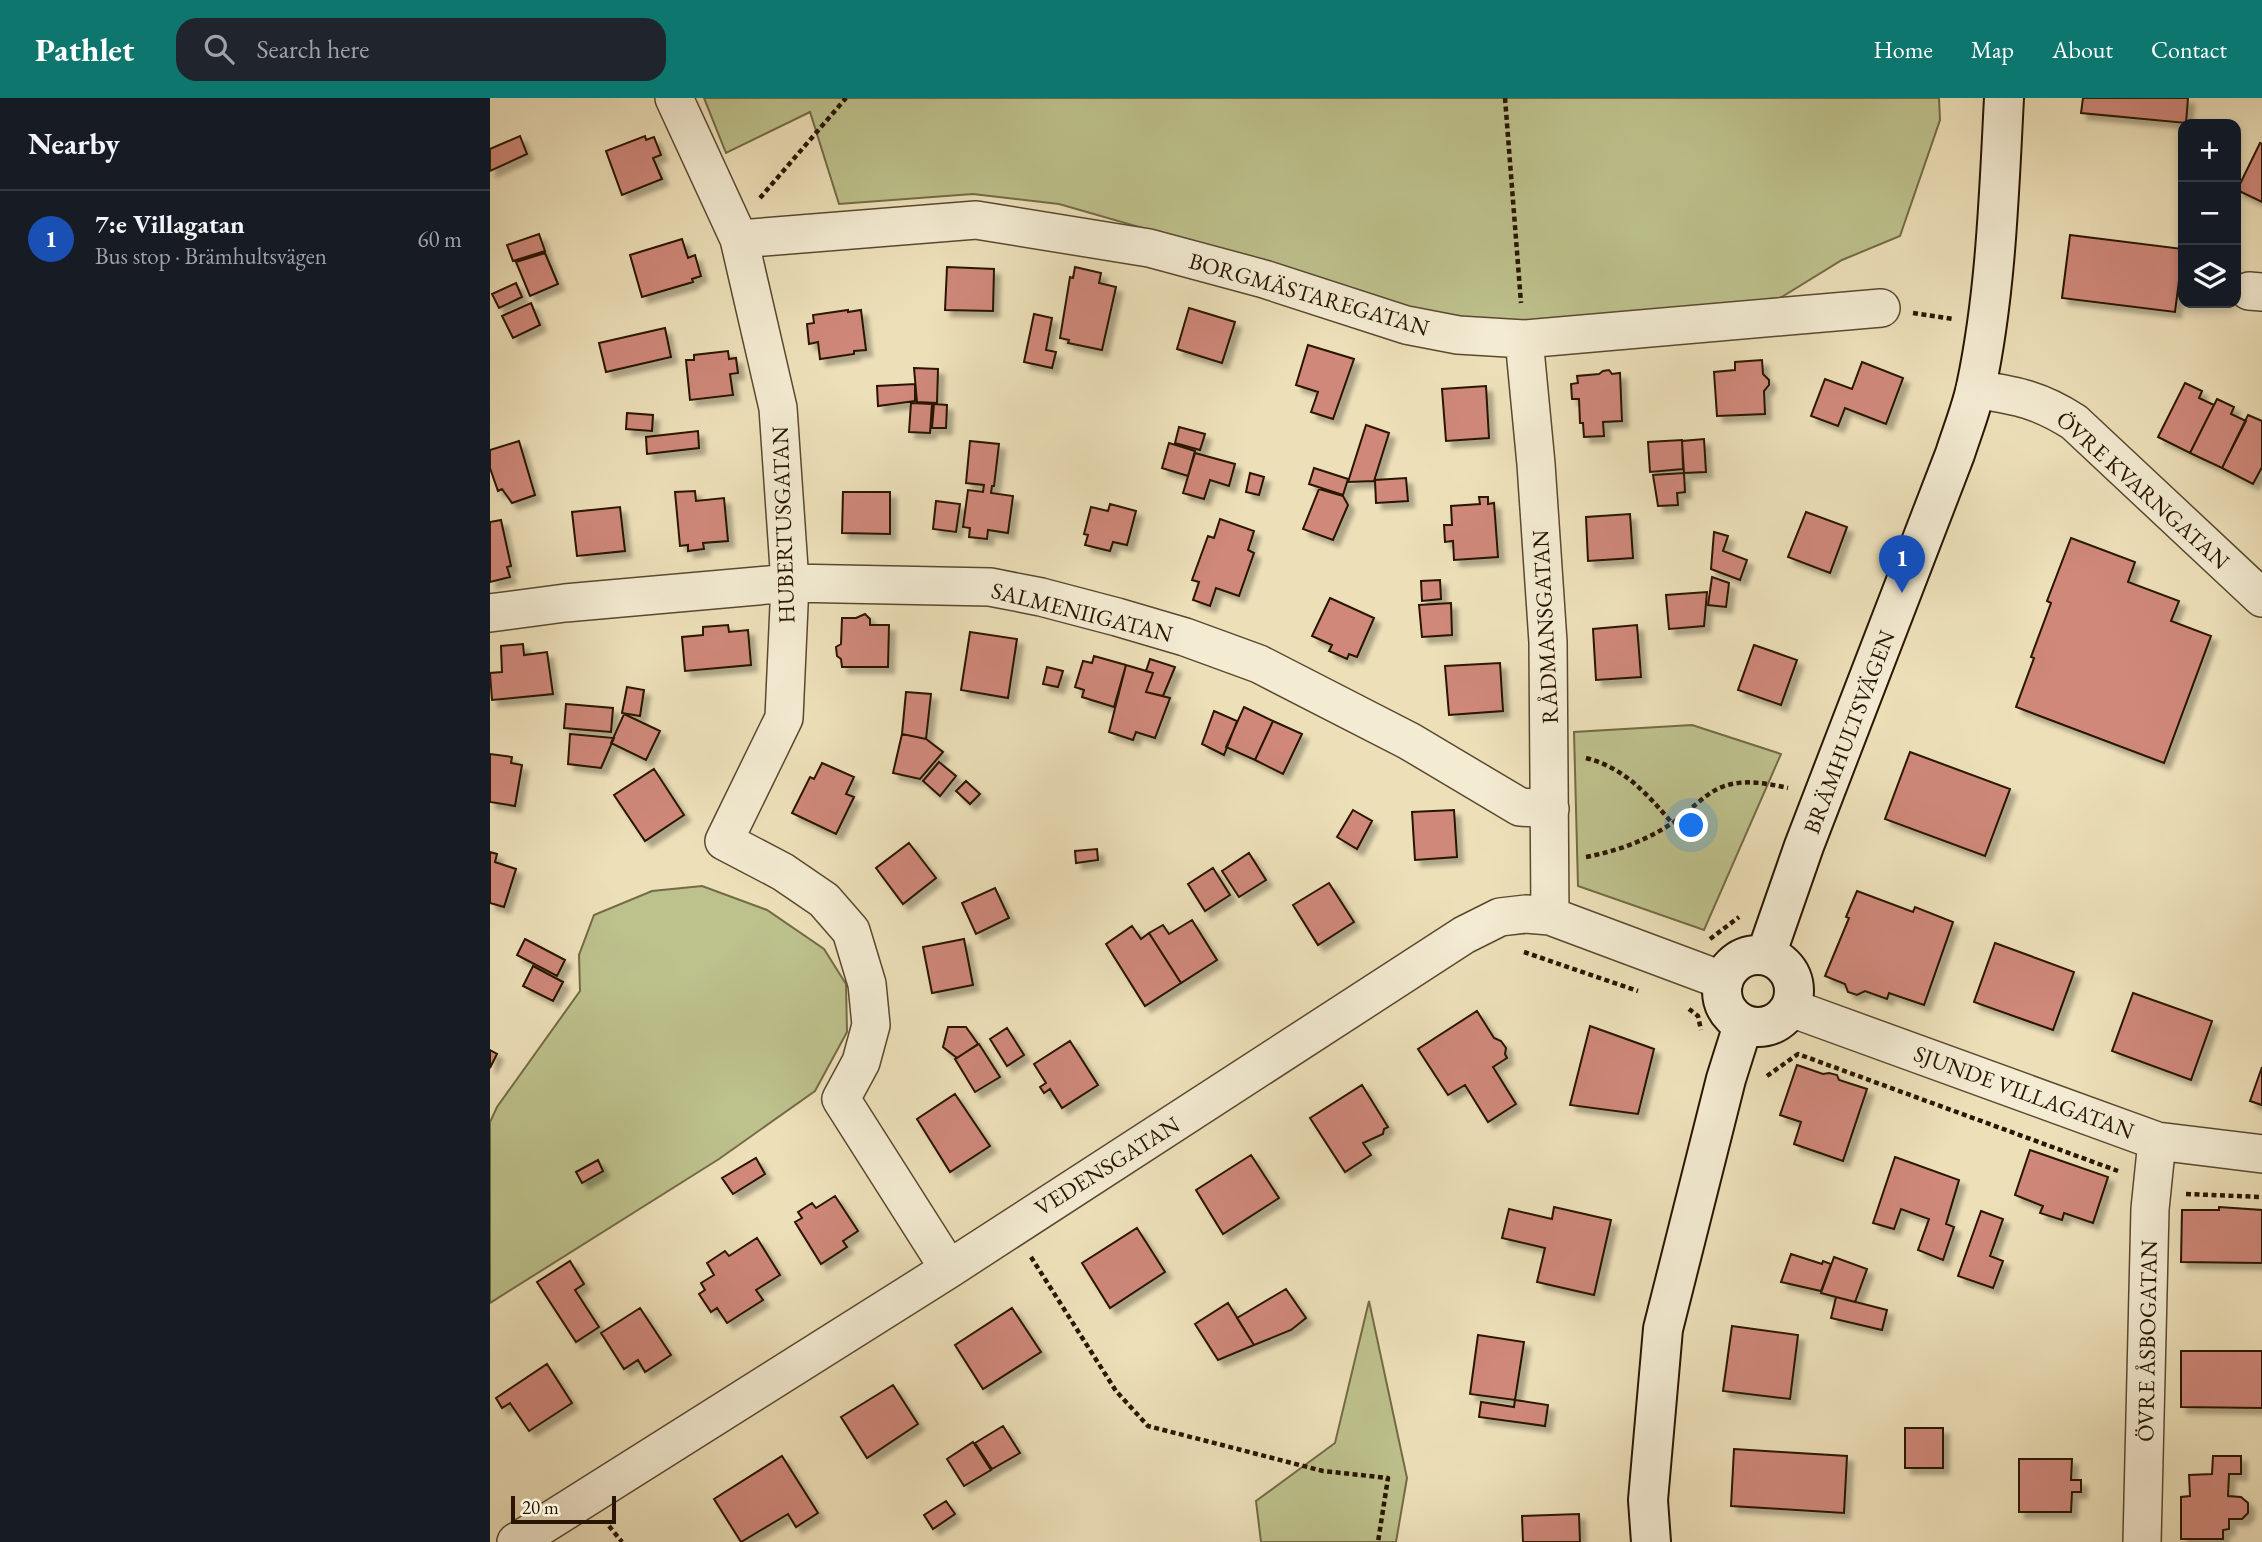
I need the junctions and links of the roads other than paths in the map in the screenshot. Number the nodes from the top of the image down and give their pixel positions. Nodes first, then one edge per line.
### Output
1 (674, 98) edge
2 (2004, 98) edge
3 (736, 233) junction
4 (1881, 308) dead end
5 (1524, 339) junction
6 (1975, 389) junction
7 (790, 583) junction
8 (2262, 598) edge
9 (490, 613) edge
10 (1550, 809) junction
11 (1550, 916) junction
12 (1766, 955) junction
13 (1724, 981) junction
14 (1791, 1008) junction
15 (1743, 1024) junction
16 (2157, 1140) junction
17 (2262, 1154) edge
18 (949, 1269) junction
19 (516, 1542) edge
20 (1651, 1542) edge
21 (2142, 1542) edge

1 - 3 street, HUBERTUSGATAN
2 - 6 street, BRÄMHULTSVÄGEN
3 - 5 street, BORGMÄSTAREGATAN
3 - 7 street, HUBERTUSGATAN
4 - 5 street, BORGMÄSTAREGATAN
5 - 10 street, RÅDMANSGATAN
6 - 8 street, ÖVRE KVARNGATAN
6 - 12 street, BRÄMHULTSVÄGEN
7 - 9 street, SALMENIIGATAN
7 - 10 street, SALMENIIGATAN
7 - 18 street, HUBERTUSGATAN
10 - 11 street, RÅDMANSGATAN
11 - 13 street, VEDENSGATAN
11 - 18 street, VEDENSGATAN
12 - 13 street
12 - 14 street
13 - 15 street
14 - 15 street
14 - 16 street, SJUNDE VILLAGATAN
15 - 20 street
16 - 17 street, SJUNDE VILLAGATAN
16 - 21 street, ÖVRE ÅSBOGATAN
18 - 19 street, VEDENSGATAN

